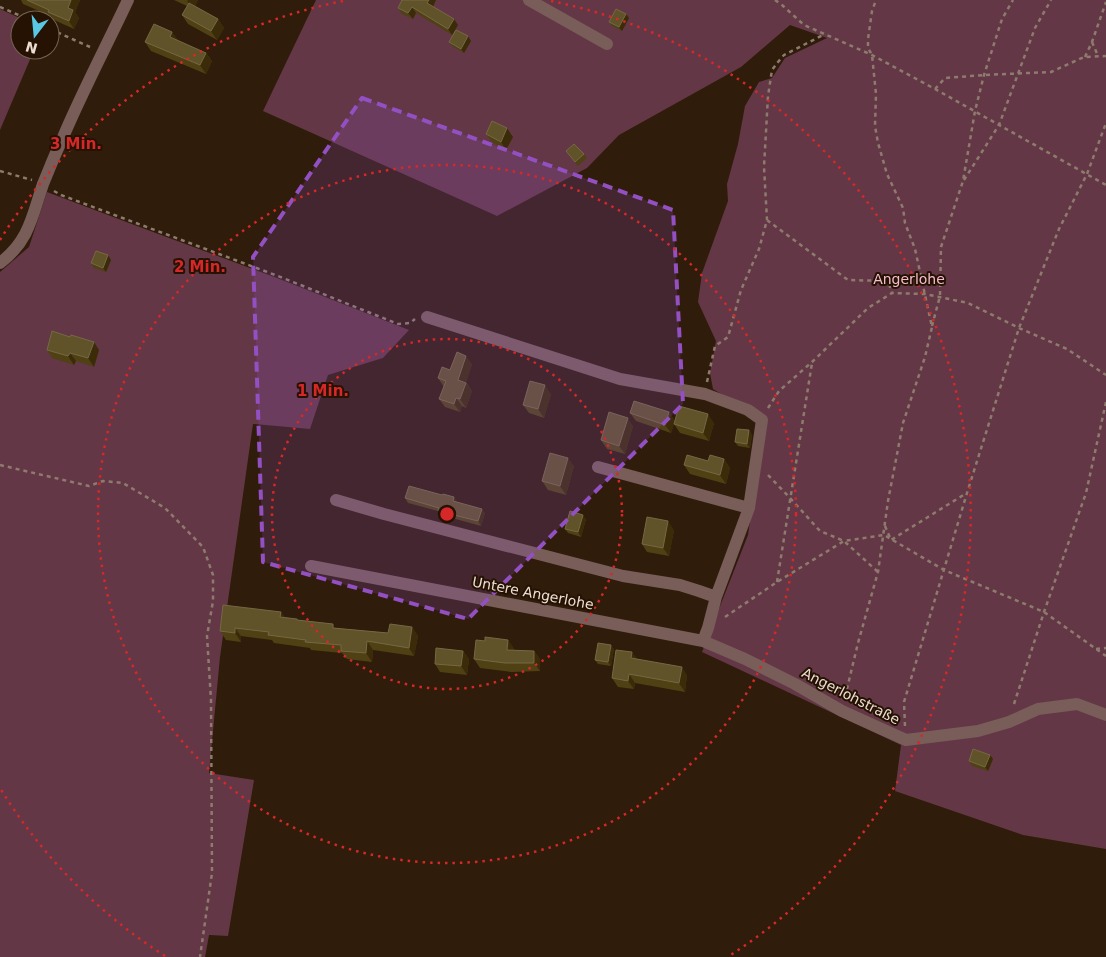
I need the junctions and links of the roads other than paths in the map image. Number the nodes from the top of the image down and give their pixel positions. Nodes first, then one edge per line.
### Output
1 (128, 0) edge
2 (529, 0) edge
3 (607, 44) dead end
4 (0, 263) edge
5 (427, 317) road end
6 (598, 467) dead end
7 (336, 500) dead end
8 (749, 508) junction
9 (311, 566) dead end
10 (716, 597) junction
11 (703, 642) junction
12 (1106, 714) edge

1 - 4 street
2 - 3 street
5 - 8 street
6 - 8 street
7 - 10 street
8 - 10 street
9 - 11 street, Untere Angerlohe
10 - 11 street
11 - 12 street, Angerlohstraße

